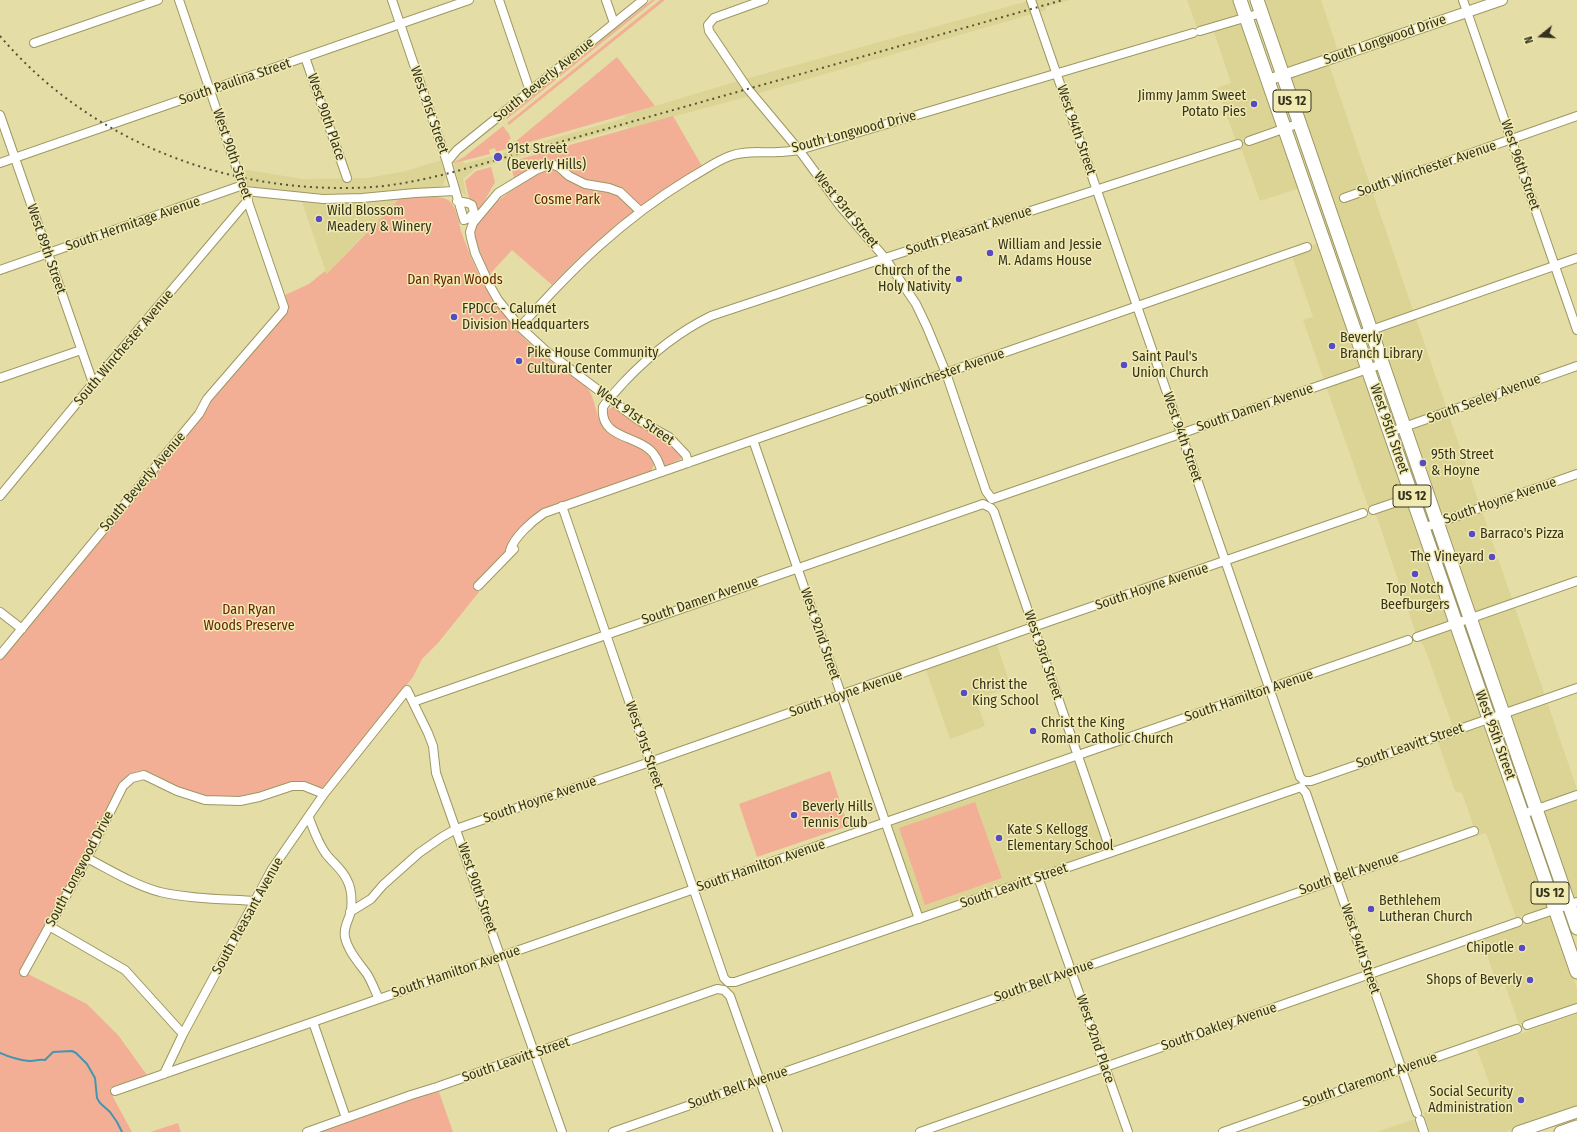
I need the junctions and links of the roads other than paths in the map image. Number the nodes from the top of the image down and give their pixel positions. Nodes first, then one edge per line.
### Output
1 (158, 0) edge
2 (179, 0) edge
3 (392, 0) edge
4 (469, 0) edge
5 (499, 0) edge
6 (606, 0) edge
7 (643, 0) edge
8 (764, 0) edge
9 (1031, 0) edge
10 (1240, 0) edge
11 (1257, 0) edge
12 (1463, 0) edge
13 (1502, 0) edge
14 (1468, 12) junction
15 (1261, 13) junction
16 (1246, 17) junction
17 (614, 23) junction
18 (401, 24) junction
19 (34, 43) dead end
20 (305, 57) junction
21 (1057, 74) junction
22 (1283, 75) junction
23 (1268, 80) junction
24 (210, 90) junction
25 (530, 91) junction
26 (0, 115) edge
27 (1577, 116) edge
28 (1300, 123) junction
29 (1285, 128) junction
30 (1511, 139) junction
31 (1249, 141) dead end
32 (1238, 144) dead end
33 (799, 150) junction
34 (15, 158) junction
35 (447, 162) junction
36 (0, 163) edge
37 (347, 178) dead end
38 (244, 188) junction
39 (1097, 190) junction
40 (455, 191) junction
41 (1344, 198) dead end
42 (248, 200) junction
43 (457, 201) junction
44 (640, 211) junction
45 (1307, 247) dead end
46 (48, 254) junction
47 (885, 258) junction
48 (1577, 258) edge
49 (1555, 266) junction
50 (0, 270) edge
51 (1137, 306) junction
52 (284, 308) joint
53 (520, 327) junction
54 (1370, 330) junction
55 (1577, 330) edge
56 (1357, 334) junction
57 (81, 350) junction
58 (1382, 364) junction
59 (1577, 366) edge
60 (1369, 369) junction
61 (946, 373) junction
62 (0, 378) edge
63 (93, 384) junction
64 (609, 398) junction
65 (1404, 427) junction
66 (1390, 432) junction
67 (1181, 434) junction
68 (753, 440) junction
69 (688, 463) junction
70 (662, 472) junction
71 (1577, 474) edge
72 (10, 484) junction
73 (0, 488) edge
74 (1426, 492) junction
75 (0, 496) edge
76 (1412, 496) junction
77 (990, 502) junction
78 (562, 506) junction
79 (1373, 510) dead end
80 (1363, 513) dead end
81 (1436, 523) junction
82 (1423, 528) junction
83 (1226, 561) junction
84 (797, 568) junction
85 (1577, 581) edge
86 (478, 586) dead end
87 (0, 612) edge
88 (1469, 618) junction
89 (1456, 623) junction
90 (1033, 627) junction
91 (22, 629) junction
92 (606, 634) junction
93 (1417, 636) dead end
94 (1408, 640) dead end
95 (0, 655) edge
96 (1269, 688) junction
97 (1577, 688) edge
98 (407, 690) joint
99 (841, 696) junction
100 (413, 702) junction
101 (1502, 714) junction
102 (1489, 719) junction
103 (1078, 755) junction
104 (650, 762) junction
105 (1305, 785) junction
106 (324, 794) junction
107 (1577, 795) edge
108 (1529, 811) junction
109 (308, 818) junction
110 (885, 822) junction
111 (456, 829) junction
112 (1474, 831) dead end
113 (1111, 852) junction
114 (87, 858) junction
115 (1038, 877) junction
116 (1336, 879) junction
117 (694, 889) junction
118 (255, 901) junction
119 (1573, 903) edge
120 (1556, 909) junction
121 (350, 912) junction
122 (919, 919) junction
123 (1527, 919) dead end
124 (1518, 922) dead end
125 (49, 926) junction
126 (1577, 928) edge
127 (501, 957) junction
128 (24, 972) dead end
129 (1072, 972) junction
130 (1577, 972) edge
131 (1369, 974) junction
132 (728, 982) joint
133 (379, 999) junction
134 (1577, 1008) edge
135 (313, 1022) junction
136 (1527, 1025) dead end
137 (1517, 1029) dead end
138 (183, 1034) junction
139 (534, 1053) junction
140 (1105, 1067) junction
141 (1402, 1069) junction
142 (164, 1074) junction
143 (760, 1081) junction
144 (115, 1091) dead end
145 (1577, 1112) edge
146 (346, 1118) junction
147 (1577, 1126) edge
148 (306, 1132) edge
149 (562, 1132) edge
150 (613, 1132) edge
151 (778, 1132) edge
152 (920, 1132) edge
153 (1128, 1132) edge
154 (1223, 1132) edge
155 (1424, 1132) edge
156 (1518, 1132) edge
157 (1560, 1132) edge

1 - 19 street
2 - 24 street, West 90th Street
3 - 18 street, West 91st Street
4 - 18 street, South Paulina Street
5 - 25 street
6 - 17 street
7 - 17 street, South Beverly Avenue
8 - 33 street, West 93rd Street
9 - 21 street, West 94th Street
10 - 16 main road, West 95th Street / US 12
11 - 15 main road, West 95th Street / US 12
12 - 14 street, West 96th Street
13 - 14 street, South Longwood Drive
14 - 22 street, South Longwood Drive
14 - 30 street, West 96th Street
15 - 16 street, South Longwood Drive
15 - 22 main road, West 95th Street / US 12
16 - 21 street, South Longwood Drive
16 - 23 main road, West 95th Street / US 12
17 - 25 street, South Beverly Avenue
18 - 20 street, South Paulina Street
18 - 35 street, West 91st Street
20 - 24 street, South Paulina Street
20 - 37 street, West 90th Place
21 - 33 street, South Longwood Drive
21 - 39 street, West 94th Street
22 - 23 street, South Longwood Drive
22 - 28 main road, West 95th Street / US 12
23 - 29 main road, West 95th Street / US 12
24 - 34 street, South Paulina Street
24 - 38 street, West 90th Street
25 - 35 street, South Beverly Avenue
26 - 34 street, West 89th Street
27 - 30 street, South Winchester Avenue
28 - 29 street
28 - 54 main road, West 95th Street / US 12
29 - 31 street
29 - 56 main road, West 95th Street / US 12
30 - 41 street, South Winchester Avenue
30 - 49 street, West 96th Street
32 - 39 street, South Pleasant Avenue
33 - 44 street, South Longwood Drive
33 - 47 street, West 93rd Street
34 - 36 street, South Paulina Street
34 - 46 street, West 89th Street
35 - 40 street, West 91st Street
38 - 40 street, South Hermitage Avenue
38 - 42 street, West 90th Street
38 - 46 street, South Hermitage Avenue
39 - 47 street, South Pleasant Avenue
39 - 51 street, West 94th Street
40 - 43 street, West 91st Street
42 - 52 street, West 90th Street
42 - 63 street, South Winchester Avenue
43 - 43 street, West 91st Street
44 - 53 street, South Longwood Drive
44 - 53 street, West 91st Street
45 - 51 street, South Winchester Avenue
46 - 50 street, South Hermitage Avenue
46 - 57 street, West 89th Street
47 - 61 street, West 93rd Street
47 - 64 street, South Pleasant Avenue
48 - 49 street
49 - 54 street
49 - 55 street, West 96th Street
51 - 61 street, South Winchester Avenue
51 - 67 street, West 94th Street
52 - 91 street, South Beverly Avenue
53 - 64 street, West 91st Street
54 - 56 street
54 - 58 main road, West 95th Street / US 12
56 - 60 main road, West 95th Street / US 12
57 - 62 street
57 - 63 street, West 89th Street
58 - 60 street, South Damen Avenue
58 - 65 main road, West 95th Street / US 12
59 - 65 street, South Seeley Avenue
60 - 66 main road, West 95th Street / US 12
60 - 67 street, South Damen Avenue
61 - 68 street, South Winchester Avenue
61 - 77 street, West 93rd Street
63 - 72 street, South Winchester Avenue
64 - 69 street, West 91st Street
64 - 70 street
65 - 66 street, South Seeley Avenue
65 - 74 main road, West 95th Street / US 12
66 - 76 main road, West 95th Street / US 12
67 - 77 street, South Damen Avenue
67 - 83 street, West 94th Street
68 - 69 street, South Winchester Avenue
68 - 84 street, West 92nd Street
69 - 70 street, South Winchester Avenue
70 - 78 street, South Winchester Avenue
71 - 81 street, South Hoyne Avenue
72 - 73 street
72 - 75 street, South Winchester Avenue
74 - 76 street
74 - 81 main road, West 95th Street / US 12
76 - 79 street
76 - 82 main road, West 95th Street / US 12
77 - 84 street, South Damen Avenue
77 - 90 street, West 93rd Street
78 - 86 street
78 - 92 street, West 91st Street
80 - 83 street, South Hoyne Avenue
81 - 82 street, South Hoyne Avenue
81 - 88 main road, West 95th Street / US 12
82 - 89 main road, West 95th Street / US 12
83 - 90 street, South Hoyne Avenue
83 - 96 street, West 94th Street
84 - 92 street, South Damen Avenue
84 - 99 street, West 92nd Street
85 - 88 street
87 - 91 street
88 - 89 street
88 - 101 main road, West 95th Street / US 12
89 - 93 street
89 - 102 main road, West 95th Street / US 12
90 - 99 street, South Hoyne Avenue
90 - 103 street, West 93rd Street
91 - 95 street, South Beverly Avenue
92 - 100 street, South Damen Avenue
92 - 104 street, West 91st Street
94 - 96 street, South Hamilton Avenue
96 - 103 street, South Hamilton Avenue
96 - 105 street, West 94th Street
97 - 101 street, South Leavitt Street
98 - 100 street, West 90th Street
98 - 106 street, South Pleasant Avenue
99 - 104 street, South Hoyne Avenue
99 - 110 street, West 92nd Street
100 - 111 street, West 90th Street
101 - 102 street, South Leavitt Street
101 - 108 main road, West 95th Street / US 12
102 - 105 street, South Leavitt Street
102 - 108 main road, West 95th Street / US 12
103 - 110 street, South Hamilton Avenue
103 - 113 street, West 93rd Street
104 - 111 street, South Hoyne Avenue
104 - 117 street, West 91st Street
105 - 113 street, South Leavitt Street
105 - 116 street, West 94th Street
106 - 109 street, South Pleasant Avenue
106 - 114 street, South Longwood Drive
107 - 108 street
108 - 119 main road, West 95th Street / US 12
108 - 120 main road, West 95th Street / US 12
109 - 118 street, South Pleasant Avenue
109 - 121 street
110 - 117 street, South Hamilton Avenue
110 - 122 street, West 92nd Street
111 - 121 street, South Hoyne Avenue
111 - 127 street, West 90th Street
112 - 116 street, South Bell Avenue
113 - 115 street, South Leavitt Street
114 - 118 street
114 - 125 street, South Longwood Drive
115 - 122 street, South Leavitt Street
115 - 129 street, West 92nd Place
116 - 129 street, South Bell Avenue
116 - 131 street, West 94th Street
117 - 127 street, South Hamilton Avenue
117 - 132 street, West 91st Street
118 - 138 street, South Pleasant Avenue
119 - 120 street
119 - 126 main road, West 95th Street / US 12
120 - 123 street
120 - 130 main road, West 95th Street / US 12
121 - 133 street
122 - 132 street, South Leavitt Street
124 - 131 street, South Oakley Avenue
125 - 128 street, South Longwood Drive
125 - 138 street
127 - 133 street, South Hamilton Avenue
127 - 139 street, West 90th Street
129 - 140 street, West 92nd Place
129 - 143 street, South Bell Avenue
131 - 140 street, South Oakley Avenue
131 - 141 street, West 94th Street
133 - 135 street, South Hamilton Avenue
134 - 136 street
135 - 142 street, South Hamilton Avenue
135 - 146 street
137 - 141 street, South Claremont Avenue
138 - 142 street, South Pleasant Avenue
139 - 143 street, South Leavitt Street
139 - 146 street, South Leavitt Street
139 - 149 street, West 90th Street
140 - 152 street, South Oakley Avenue
140 - 153 street, West 92nd Place
141 - 154 street, South Claremont Avenue
141 - 155 street, West 94th Street
142 - 144 street, South Hamilton Avenue
143 - 150 street, South Bell Avenue
143 - 151 street
145 - 156 main road
146 - 148 street, South Leavitt Street
147 - 157 main road

